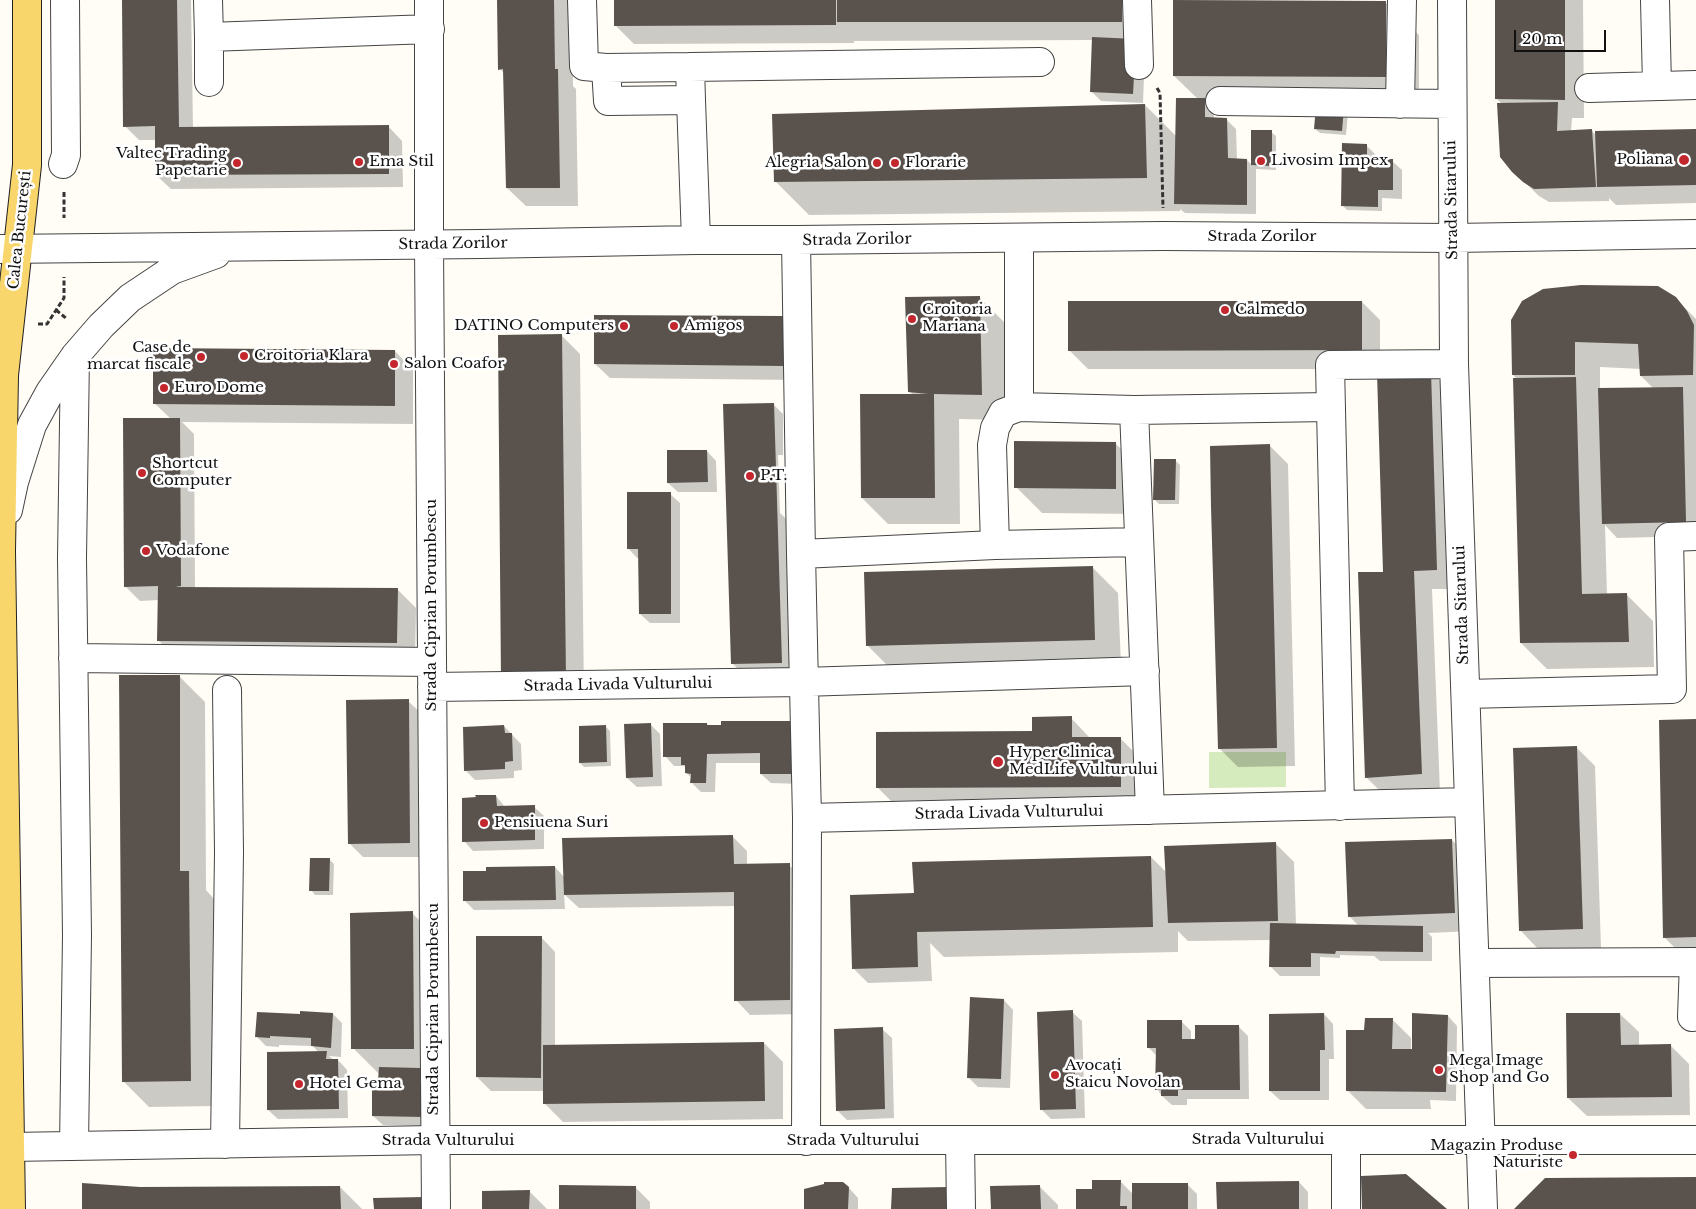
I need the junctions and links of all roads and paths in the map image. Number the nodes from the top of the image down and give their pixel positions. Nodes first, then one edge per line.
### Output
1 (27, 0) edge
2 (65, 0) edge
3 (208, 0) edge
4 (429, 0) edge
5 (582, 0) edge
6 (1137, 0) edge
7 (1402, 0) edge
8 (1452, 0) edge
9 (1655, 0) edge
10 (430, 28) junction
11 (209, 37) junction
12 (1040, 62) dead end
13 (1139, 65) joint
14 (690, 67) junction
15 (606, 68) junction
16 (209, 82) dead end
17 (1696, 85) edge
18 (1657, 86) junction
19 (1589, 88) dead end
20 (691, 100) junction
21 (1220, 101) dead end
22 (1400, 104) junction
23 (1451, 104) junction
24 (63, 164) dead end
25 (1696, 234) edge
26 (1164, 236) junction
27 (1019, 238) junction
28 (1453, 238) junction
29 (696, 240) junction
30 (796, 240) junction
31 (429, 244) junction
32 (235, 247) junction
33 (10, 248) edge
34 (75, 356) junction
35 (1454, 364) junction
36 (1019, 407) junction
37 (1330, 407) junction
38 (1134, 410) junction
39 (1696, 536) edge
40 (1139, 542) junction
41 (994, 545) junction
42 (1, 551) edge
43 (801, 554) junction
44 (73, 658) junction
45 (1145, 671) junction
46 (432, 675) junction
47 (803, 682) junction
48 (1684, 689) edge
49 (227, 690) dead end
50 (1466, 694) junction
51 (1469, 802) junction
52 (1340, 806) junction
53 (1150, 810) junction
54 (807, 818) junction
55 (1695, 962) edge
56 (1475, 964) junction
57 (1692, 1017) dead end
58 (435, 1140) junction
59 (1346, 1140) junction
60 (1481, 1140) junction
61 (1696, 1140) edge
62 (806, 1141) junction
63 (960, 1141) junction
64 (225, 1144) junction
65 (74, 1146) junction
66 (10, 1147) junction
67 (10, 1209) edge
68 (436, 1209) edge
69 (961, 1209) edge
70 (1346, 1209) edge
71 (1482, 1209) edge

1 - 33 main road, Calea București
2 - 24 street
3 - 11 street
4 - 10 street, Strada Ciprian Porumbescu
5 - 15 street
6 - 13 street
7 - 22 street
8 - 23 street, Strada Sitarului
9 - 18 street
10 - 11 street
10 - 31 street, Strada Ciprian Porumbescu
11 - 16 street
12 - 14 street
13 - 26 path
14 - 15 street
14 - 20 street
15 - 20 street
17 - 18 street
18 - 19 street
20 - 29 street
21 - 22 street
22 - 23 street
23 - 28 street, Strada Sitarului
25 - 28 street, Strada Zorilor
26 - 27 street, Strada Zorilor
26 - 28 street, Strada Zorilor
27 - 30 street, Strada Zorilor
27 - 36 street
28 - 35 street, Strada Sitarului
29 - 30 street, Strada Zorilor
29 - 31 street, Strada Zorilor
30 - 43 street
31 - 32 street, Strada Zorilor
31 - 46 street, Strada Ciprian Porumbescu
32 - 33 street, Strada Zorilor
32 - 34 street
33 - 42 main road, Calea București
34 - 42 street
34 - 44 street
35 - 37 street
35 - 50 street, Strada Sitarului
36 - 38 street
36 - 41 street
37 - 38 street
37 - 52 street
38 - 40 street
39 - 48 street
40 - 41 street
40 - 45 street
41 - 43 street
42 - 66 main road, Calea București
43 - 47 street
44 - 46 street, Strada Livada Vulturului
44 - 65 street
45 - 47 street, Strada Livada Vulturului
45 - 53 street
46 - 47 street, Strada Livada Vulturului
46 - 58 street, Strada Ciprian Porumbescu
47 - 54 street
48 - 50 street
49 - 64 street
50 - 51 street, Strada Sitarului
51 - 52 street, Strada Livada Vulturului
51 - 56 street, Strada Sitarului
52 - 53 street, Strada Livada Vulturului
53 - 54 street, Strada Livada Vulturului
54 - 62 street
55 - 56 street
55 - 57 street
56 - 60 street, Strada Sitarului
58 - 62 street, Strada Vulturului
58 - 64 street, Strada Vulturului
58 - 68 street, Strada Ciprian Porumbescu
59 - 60 street, Strada Vulturului
59 - 63 street, Strada Vulturului
59 - 70 street
60 - 61 street, Strada Vulturului
60 - 71 street, Strada Sitarului
62 - 63 street, Strada Vulturului
63 - 69 street
64 - 65 street, Strada Vulturului
65 - 66 street, Strada Vulturului
66 - 67 main road, Calea București

